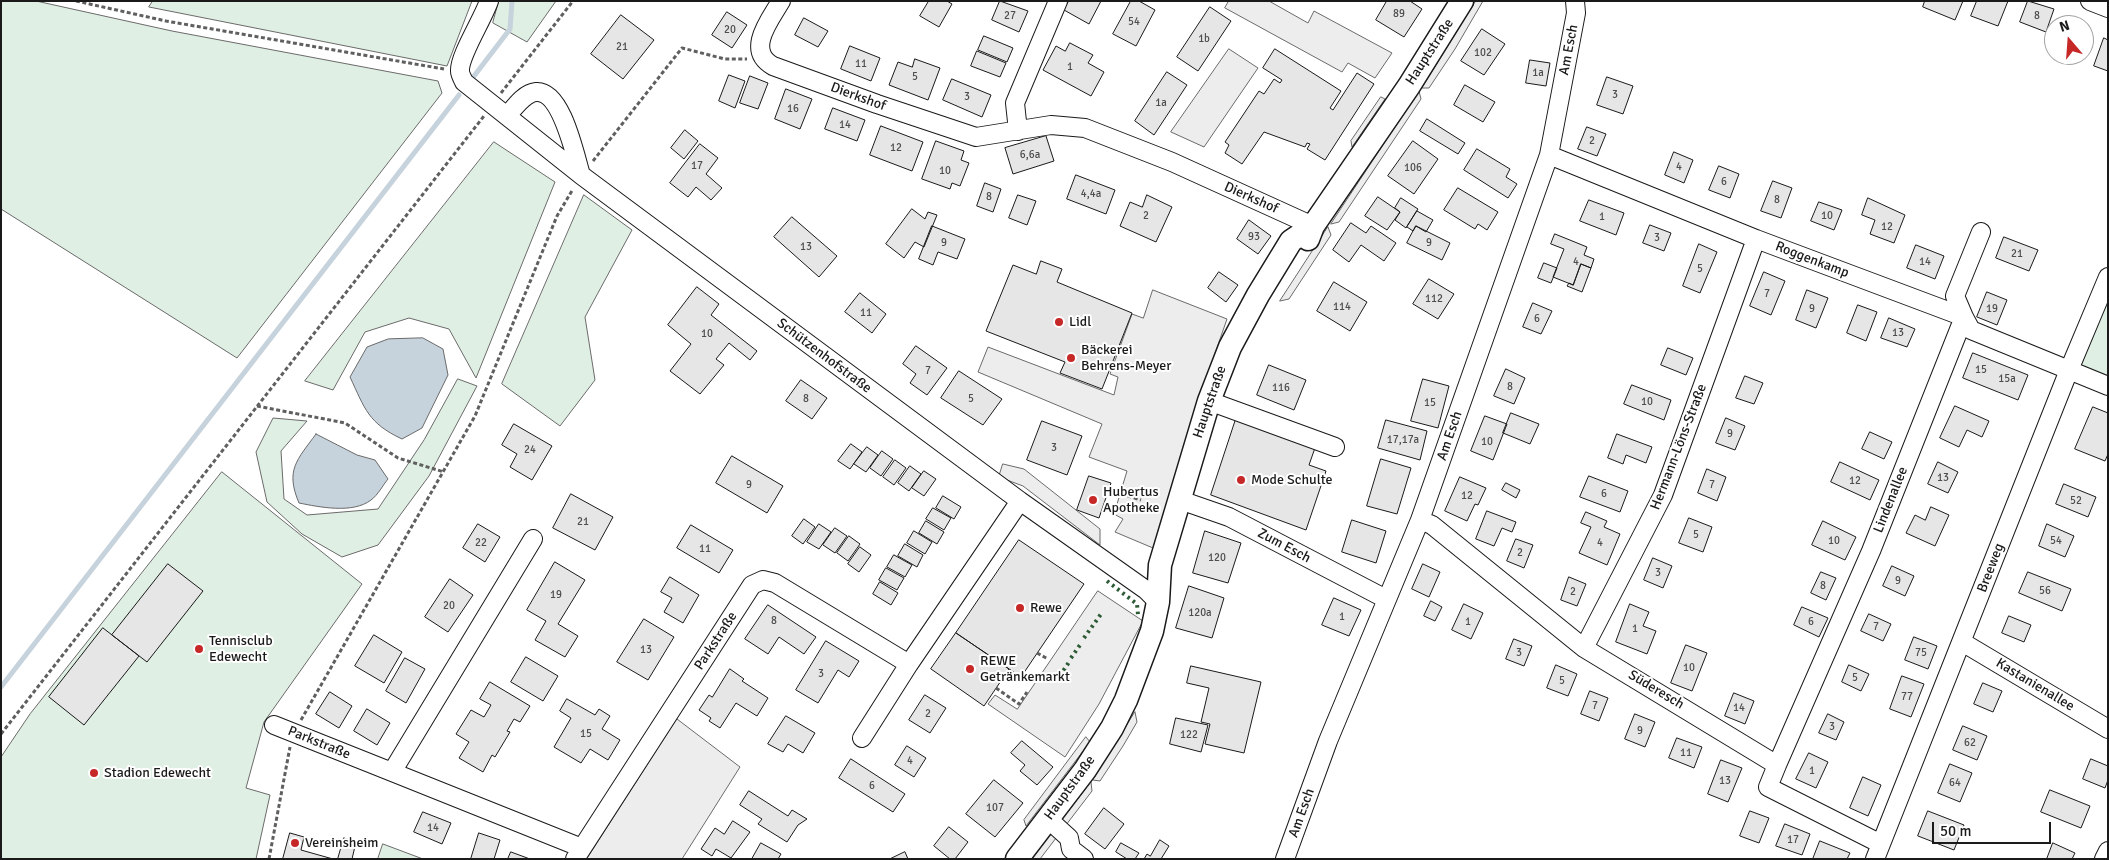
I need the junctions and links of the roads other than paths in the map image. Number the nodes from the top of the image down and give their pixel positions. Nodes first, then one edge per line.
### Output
1 (489, 1) edge
2 (782, 1) edge
3 (1058, 1) edge
4 (1462, 1) edge
5 (1575, 1) edge
6 (2090, 1) edge
7 (2108, 8) edge
8 (507, 116) junction
9 (1018, 131) junction
10 (1549, 155) junction
11 (581, 175) junction
12 (1312, 226) junction
13 (1981, 232) dead end
14 (1756, 239) junction
15 (2108, 277) edge
16 (1964, 317) junction
17 (2068, 370) junction
18 (2108, 386) edge
19 (1216, 403) junction
20 (1335, 447) dead end
21 (1020, 501) junction
22 (1187, 502) junction
23 (1420, 520) junction
24 (533, 539) dead end
25 (1386, 599) junction
26 (1158, 602) junction
27 (1962, 642) junction
28 (1584, 648) junction
29 (908, 664) junction
30 (274, 725) dead end
31 (2108, 729) edge
32 (862, 738) dead end
33 (1777, 765) junction
34 (392, 772) junction
35 (1048, 819) junction
36 (1878, 851) edge
37 (2108, 851) edge
38 (578, 854) edge
39 (1017, 859) edge
40 (1084, 859) edge
41 (1285, 859) edge
42 (2104, 859) edge

1 - 8 street, Schützenhofstraße
2 - 9 street, Dierkshof
3 - 9 street
4 - 12 main road, Hauptstraße
5 - 10 street, Am Esch
6 - 7 street
8 - 11 street, Schützenhofstraße
8 - 11 street
9 - 12 street, Dierkshof
10 - 14 street, Roggenkamp
10 - 23 street, Am Esch
11 - 21 street, Schützenhofstraße
12 - 19 main road, Hauptstraße
13 - 16 street
14 - 16 street, Roggenkamp
14 - 28 street, Hermann-Löns-Straße
15 - 17 street, Breeweg
16 - 17 street, Roggenkamp
16 - 33 street, Lindenallee
17 - 18 street, Roggenkamp
17 - 27 street, Breeweg
19 - 20 street
19 - 22 main road, Hauptstraße
21 - 26 street, Schützenhofstraße
21 - 29 street
22 - 25 street, Zum Esch
22 - 26 main road, Hauptstraße
23 - 25 street, Am Esch
23 - 28 street, Süderesch
24 - 34 street
25 - 41 street, Am Esch
26 - 35 main road, Hauptstraße
27 - 31 street, Kastanienallee
27 - 36 street, Breeweg
28 - 33 street, Süderesch
29 - 32 street
29 - 38 street, Parkstraße
30 - 34 street, Parkstraße
33 - 36 street
34 - 38 street, Parkstraße
35 - 39 main road, Hauptstraße
35 - 40 street
37 - 42 street

